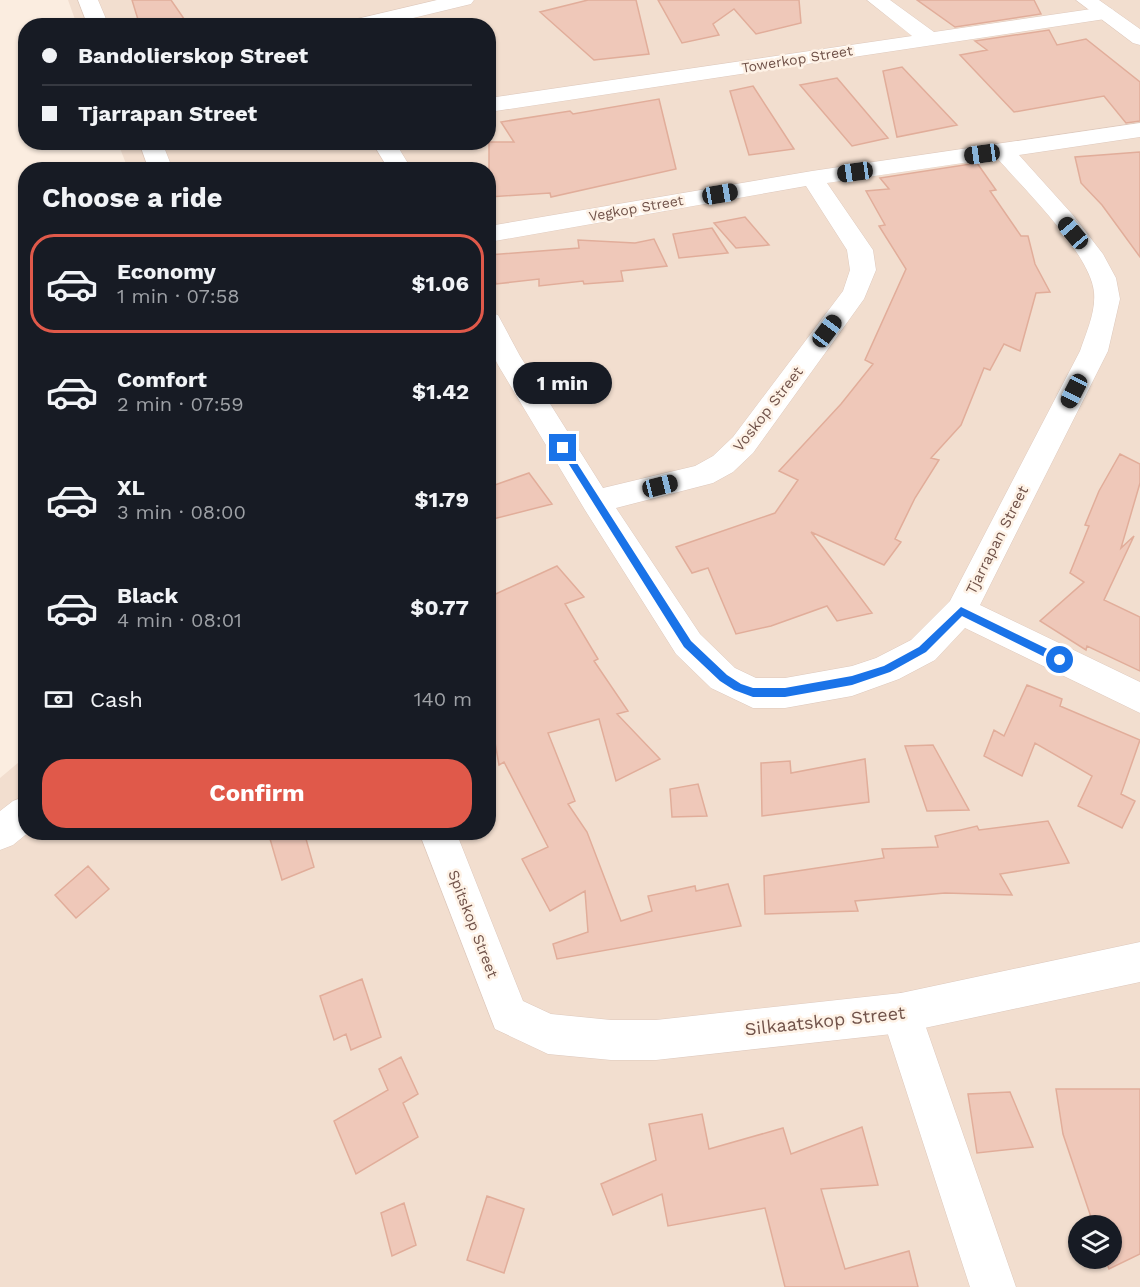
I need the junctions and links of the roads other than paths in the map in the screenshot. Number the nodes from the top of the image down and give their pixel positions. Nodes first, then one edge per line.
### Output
1 (88, 0) edge
2 (464, 0) edge
3 (877, 0) edge
4 (1086, 0) edge
5 (1105, 13) junction
6 (96, 18) edge
7 (386, 18) edge
8 (930, 39) junction
9 (1140, 39) edge
10 (496, 104) edge
11 (1140, 130) edge
12 (1003, 152) junction
13 (812, 178) junction
14 (496, 233) edge
15 (499, 362) edge
16 (597, 502) junction
17 (961, 611) junction
18 (1140, 698) edge
19 (18, 819) edge
20 (0, 833) edge
21 (440, 840) edge
22 (1140, 962) edge
23 (902, 1013) junction
24 (509, 1015) joint
25 (993, 1287) edge

1 - 6 street
2 - 7 street
3 - 8 street
4 - 5 street
5 - 8 street, Towerkop Street
5 - 9 street
8 - 10 street, Towerkop Street
11 - 12 street, Vegkop Street
12 - 13 street, Vegkop Street
12 - 17 street, Tjarrapan Street
13 - 14 street, Vegkop Street
13 - 16 street, Voskop Street
15 - 16 street, Tjarrapan Street
16 - 17 street, Tjarrapan Street
17 - 18 street
19 - 20 street
21 - 24 street, Spitskop Street
22 - 23 street, Silkaatskop Street
23 - 24 street, Silkaatskop Street
23 - 25 street

